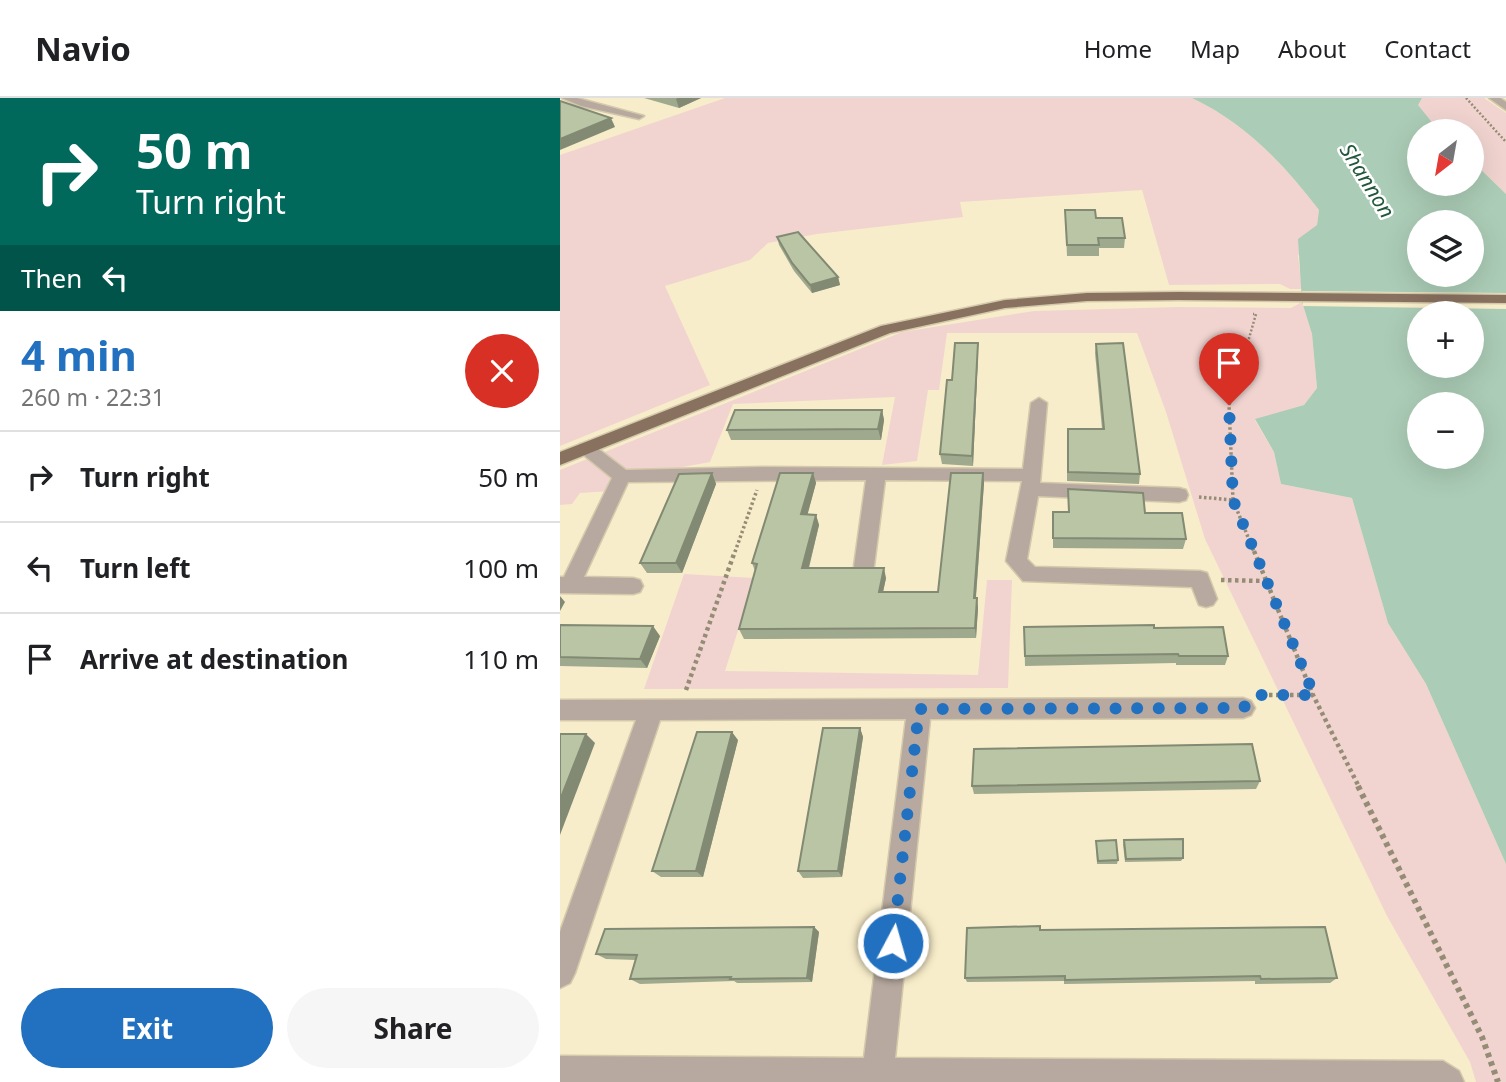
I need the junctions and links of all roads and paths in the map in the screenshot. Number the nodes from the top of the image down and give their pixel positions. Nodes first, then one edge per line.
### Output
1 (566, 98) edge
2 (1466, 98) edge
3 (1494, 98) edge
4 (1506, 107) edge
5 (639, 116) dead end
6 (1506, 142) edge
7 (1506, 299) edge
8 (1256, 314) dead end
9 (1039, 403) dead end
10 (586, 449) junction
11 (560, 459) edge
12 (763, 473) junction
13 (876, 475) junction
14 (622, 476) junction
15 (1031, 482) junction
16 (1179, 495) joint
17 (1233, 500) junction
18 (864, 566) edge
19 (1201, 580) joint
20 (1265, 581) junction
21 (565, 585) edge
22 (633, 586) dead end
23 (1314, 695) junction
24 (1243, 708) joint
25 (652, 709) junction
26 (680, 709) junction
27 (919, 709) junction
28 (560, 710) edge
29 (560, 973) edge
30 (560, 1072) edge
31 (878, 1074) junction
32 (658, 1077) edge
33 (1448, 1082) edge
34 (1499, 1082) edge

1 - 5 street
2 - 6 path
3 - 4 street
7 - 10 main road
8 - 17 path
9 - 15 street
10 - 11 main road
10 - 14 street
12 - 13 street
12 - 14 street
12 - 26 path
13 - 15 street
13 - 18 street
14 - 21 street
15 - 16 street
15 - 19 street
16 - 17 path
17 - 20 path
19 - 20 path
20 - 23 path
21 - 22 street
23 - 24 path
23 - 34 path
24 - 27 street
25 - 26 street
25 - 28 street
25 - 29 street
26 - 27 street
27 - 31 street
30 - 32 street
31 - 32 street
31 - 33 street

